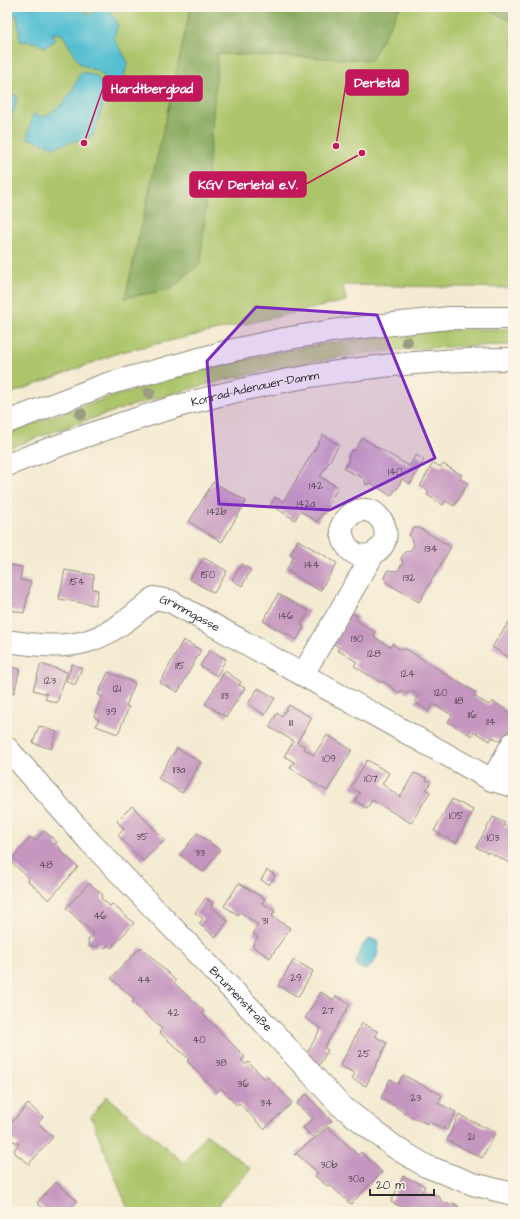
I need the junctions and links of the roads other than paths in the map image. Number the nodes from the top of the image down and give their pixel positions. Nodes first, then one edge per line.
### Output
1 (513, 318) edge
2 (513, 359) edge
3 (7, 422) edge
4 (7, 465) edge
5 (374, 552) dead end
6 (7, 641) edge
7 (303, 674) junction
8 (513, 743) edge
9 (7, 748) edge
10 (492, 780) junction
11 (513, 786) edge
12 (513, 1194) edge

1 - 3 street
2 - 4 street, Konrad-Adenauer-Damm
5 - 7 street
6 - 7 street, Grimmgasse
7 - 10 street, Grimmgasse
8 - 10 street
9 - 12 street, Brunnenstraße
10 - 11 street, Grimmgasse

